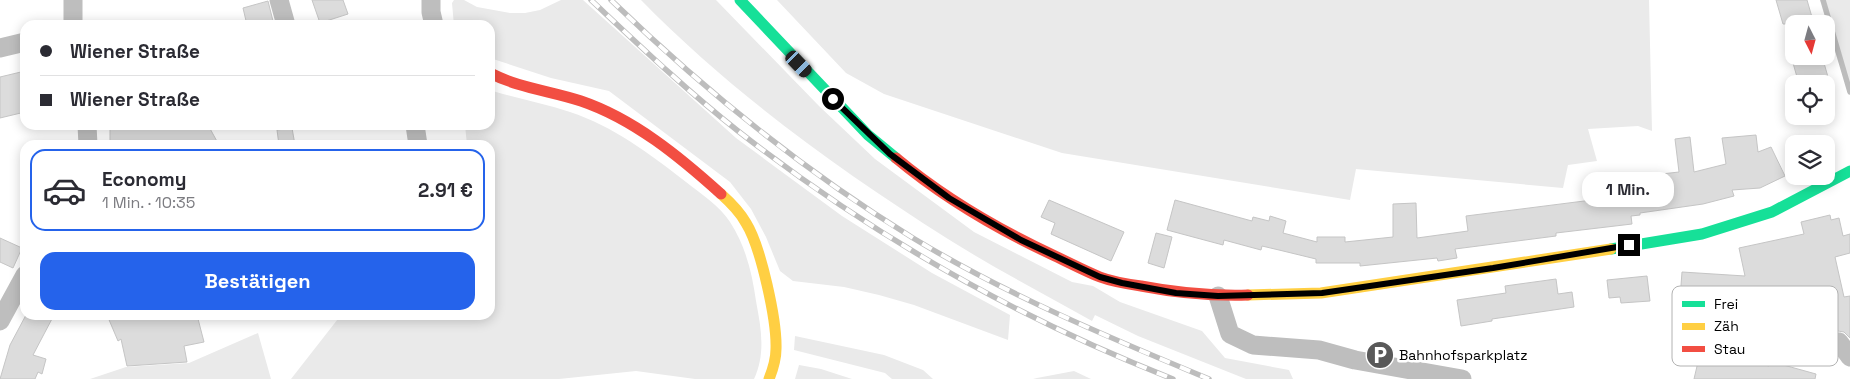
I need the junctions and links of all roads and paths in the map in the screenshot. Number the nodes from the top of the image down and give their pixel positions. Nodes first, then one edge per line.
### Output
1 (73, 0) edge
2 (279, 0) edge
3 (431, 0) edge
4 (740, 0) edge
5 (73, 20) edge
6 (285, 20) edge
7 (433, 20) edge
8 (20, 43) edge
9 (0, 48) edge
10 (495, 76) edge
11 (1850, 171) edge
12 (20, 284) edge
13 (1218, 296) junction
14 (0, 321) edge
15 (1839, 342) dead end
16 (1850, 357) edge
17 (769, 379) edge
18 (1462, 379) edge

1 - 5 street
2 - 6 street
3 - 7 street
4 - 13 street
8 - 9 street
10 - 17 street
11 - 13 street
12 - 14 street
13 - 18 street
15 - 16 street

